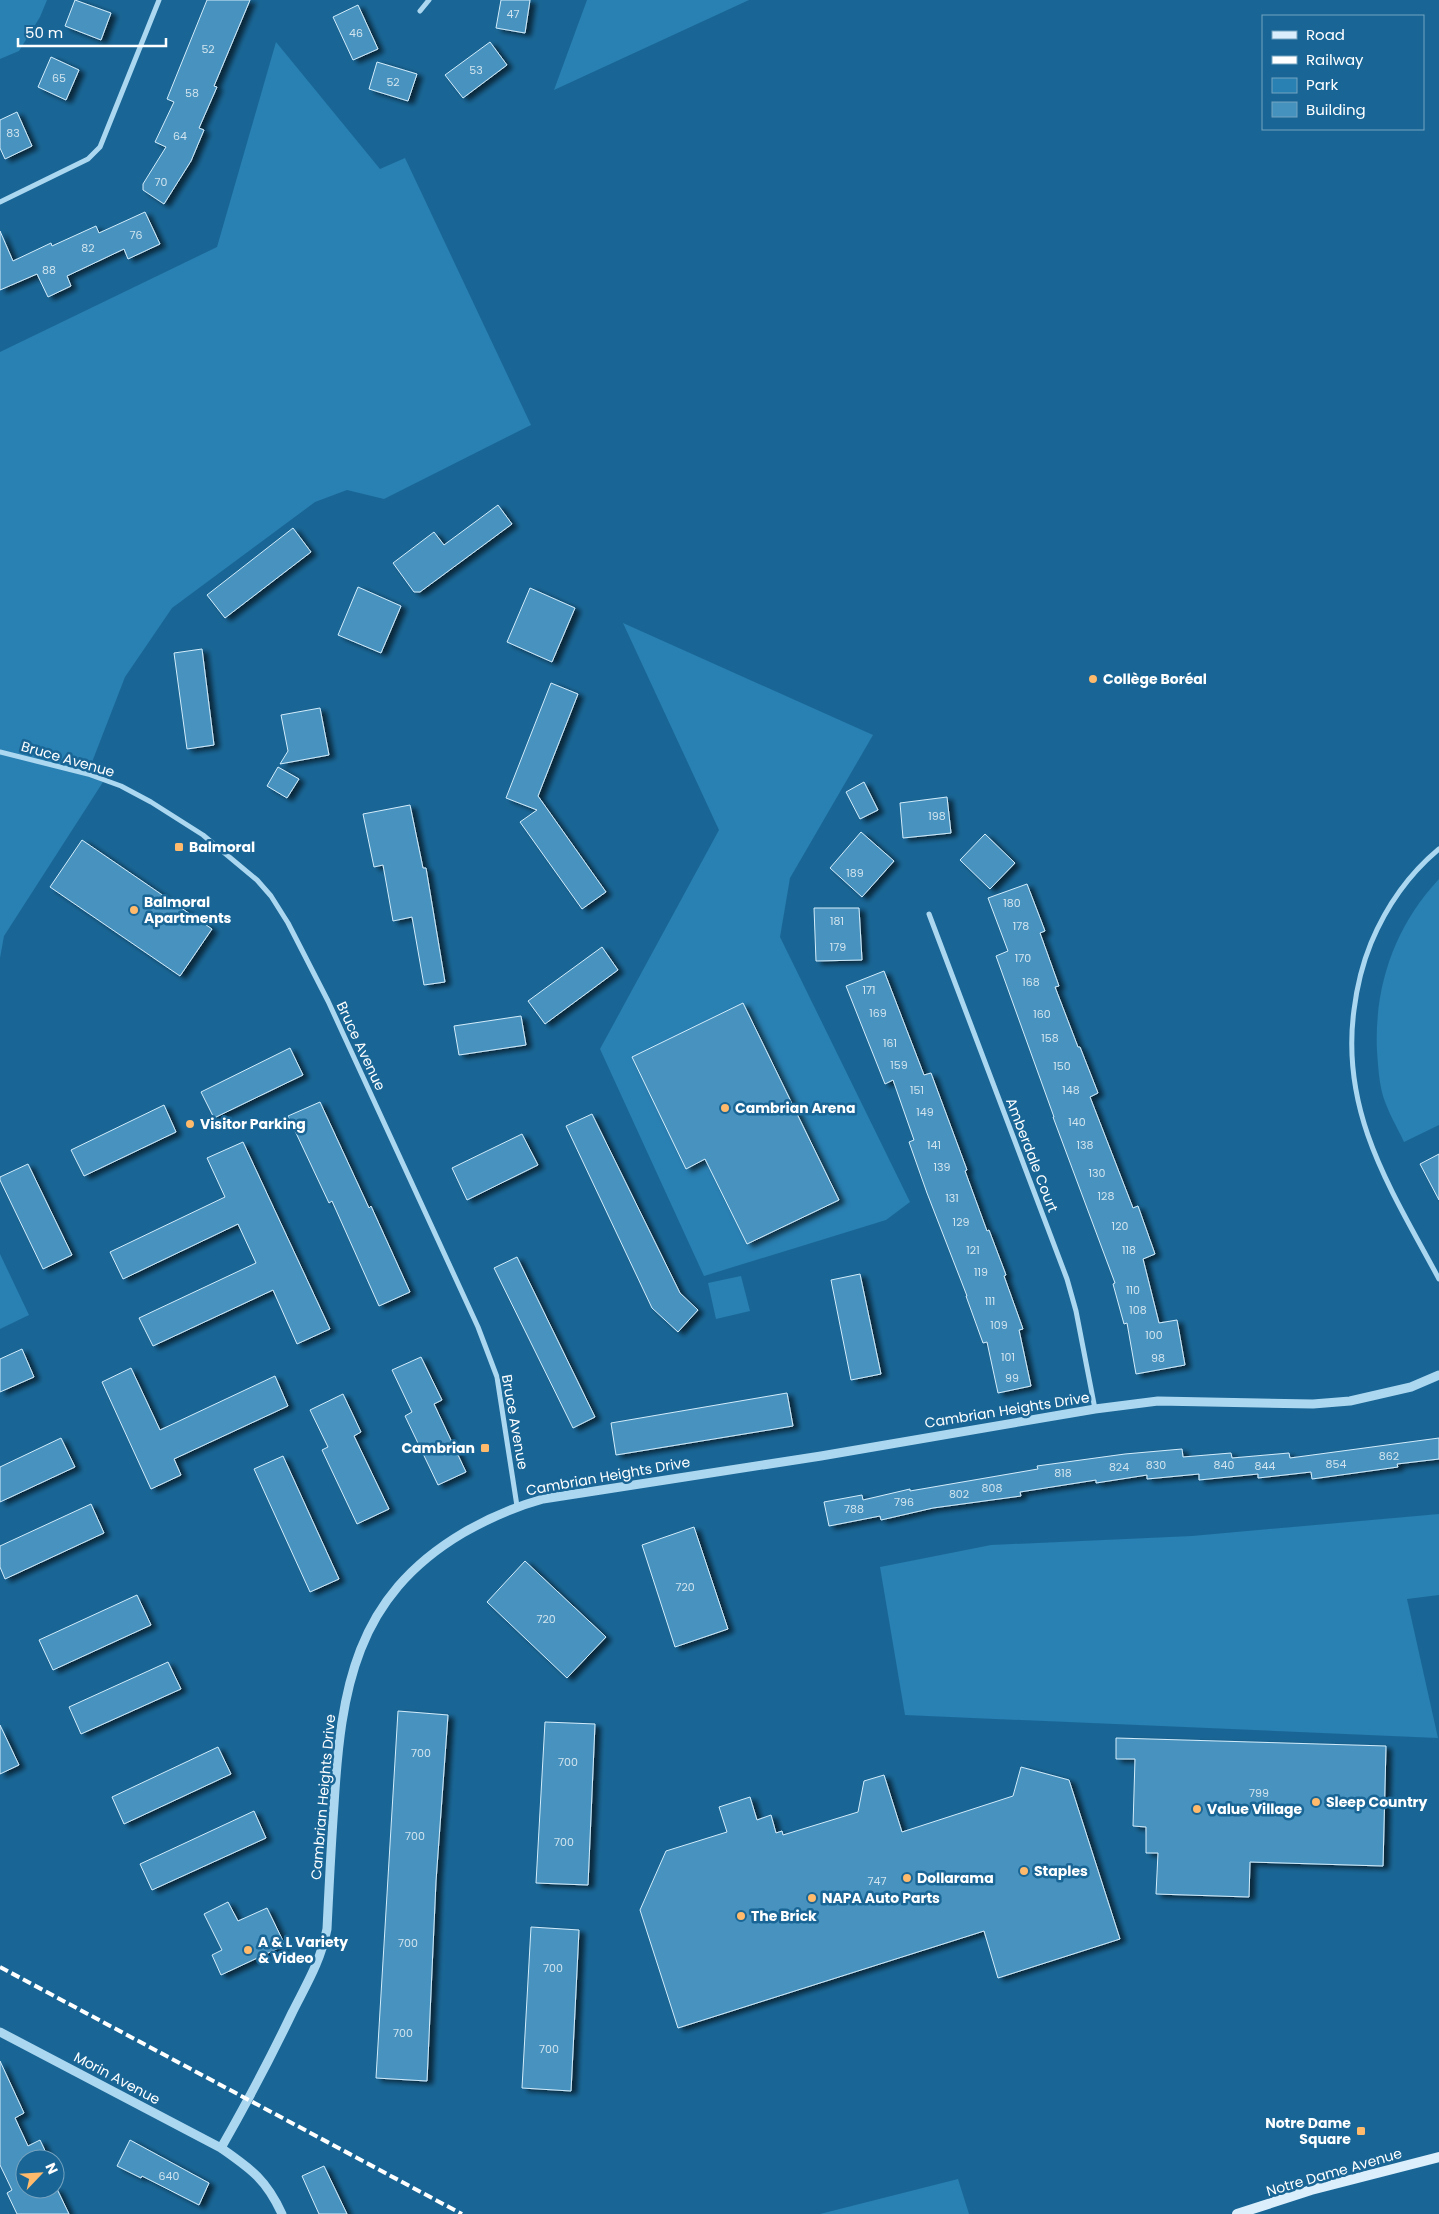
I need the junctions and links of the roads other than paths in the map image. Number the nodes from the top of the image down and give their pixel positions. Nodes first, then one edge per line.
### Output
1 (159, 0) edge
2 (429, 0) edge
3 (420, 11) dead end
4 (0, 202) edge
5 (0, 752) edge
6 (1439, 849) edge
7 (929, 914) dead end
8 (1439, 1279) edge
9 (1439, 1375) edge
10 (1095, 1409) junction
11 (517, 1506) junction
12 (0, 2032) edge
13 (221, 2148) junction
14 (1439, 2157) edge
15 (282, 2214) edge
16 (1237, 2214) edge

1 - 4 street
2 - 3 street
5 - 11 street, Bruce Avenue
6 - 8 street
7 - 10 street, Amberdale Court
9 - 10 street, Cambrian Heights Drive
10 - 11 street, Cambrian Heights Drive
11 - 13 street, Cambrian Heights Drive
12 - 13 street, Morin Avenue
13 - 15 street, Morin Avenue
14 - 16 main road, Notre Dame Avenue

